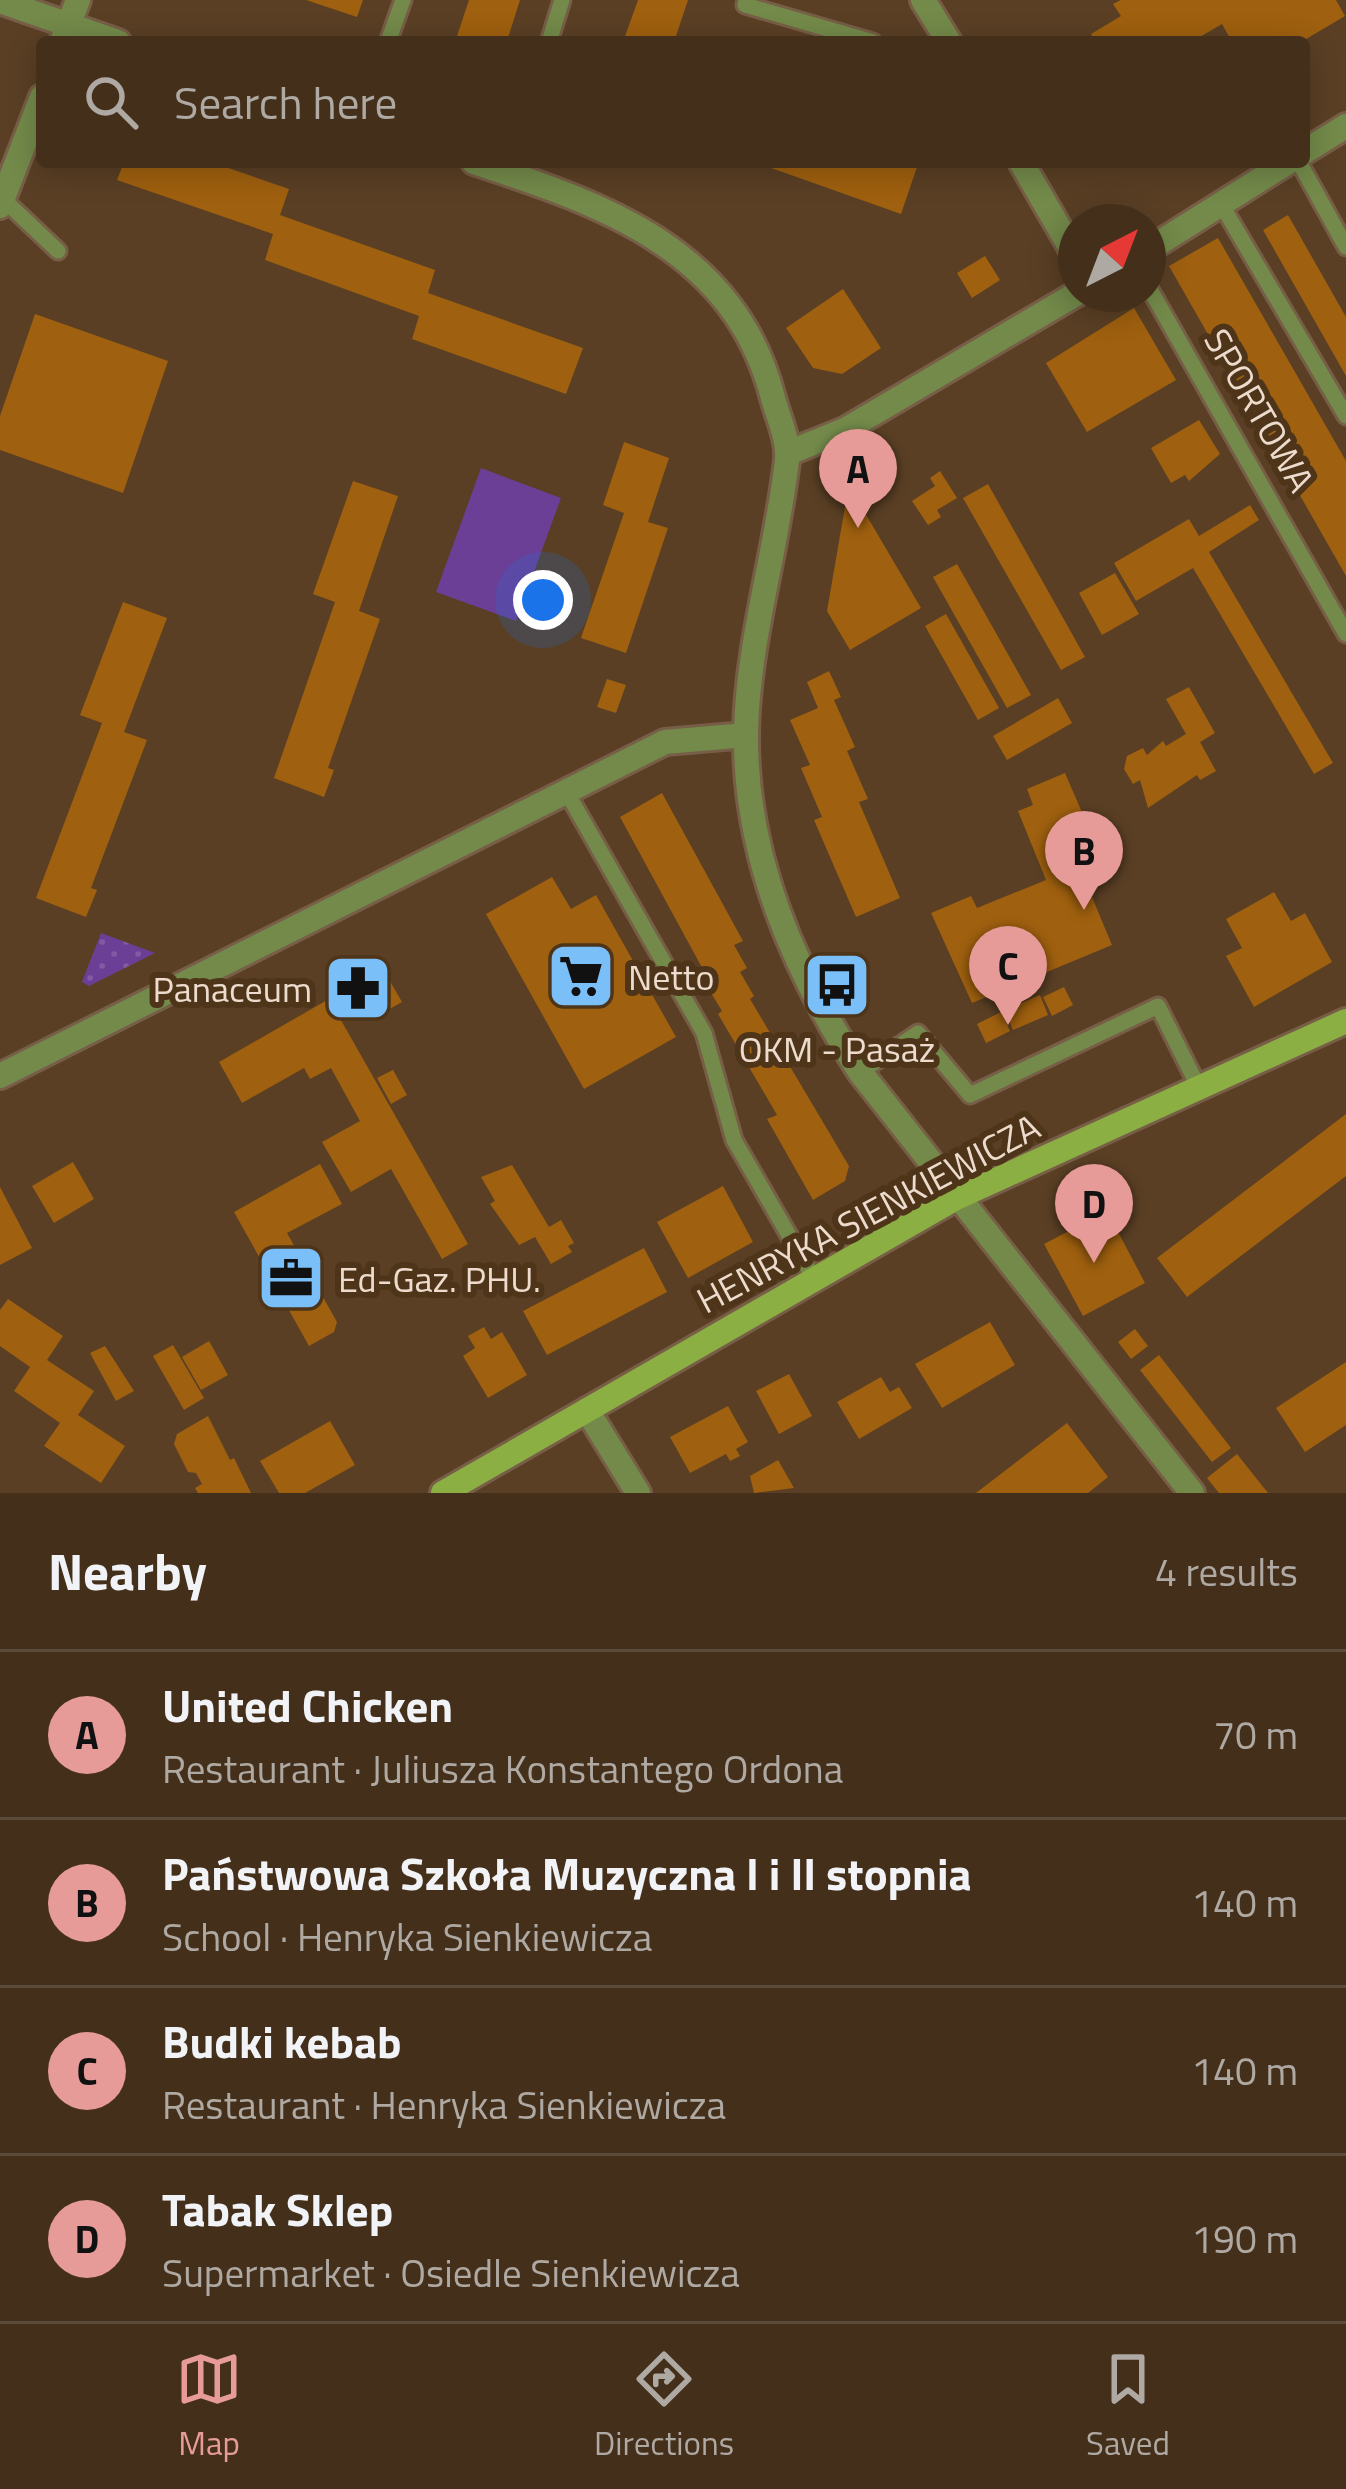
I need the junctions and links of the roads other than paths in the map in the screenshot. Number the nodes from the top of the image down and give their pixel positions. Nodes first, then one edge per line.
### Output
1 (78, 0) edge
2 (403, 0) edge
3 (562, 0) edge
4 (746, 0) edge
5 (923, 0) edge
6 (10, 2) edge
7 (65, 34) edge
8 (390, 36) edge
9 (551, 36) edge
10 (852, 36) edge
11 (945, 36) edge
12 (36, 107) edge
13 (1346, 126) edge
14 (11, 144) edge
15 (1310, 148) edge
16 (510, 168) edge
17 (1024, 168) edge
18 (1279, 168) edge
19 (1302, 168) edge
20 (1, 202) edge
21 (1222, 204) junction
22 (1058, 226) edge
23 (1166, 239) edge
24 (1346, 247) edge
25 (58, 251) dead end
26 (1058, 305) edge
27 (1163, 312) edge
28 (1346, 416) edge
29 (788, 454) junction
30 (1346, 634) edge
31 (746, 735) junction
32 (566, 791) junction
33 (1344, 1021) edge
34 (860, 1072) junction
35 (0, 1076) edge
36 (1199, 1088) junction
37 (956, 1198) junction
38 (813, 1277) junction
39 (587, 1410) junction
40 (443, 1493) edge
41 (638, 1493) edge
42 (1192, 1493) edge

1 - 7 street
2 - 8 lane
3 - 9 lane
4 - 10 lane
5 - 11 street
6 - 7 street
12 - 14 street
13 - 15 street
14 - 20 street
16 - 29 street
17 - 22 street
18 - 21 street
19 - 24 lane
20 - 25 lane
21 - 23 street
21 - 28 lane
26 - 29 street
27 - 30 lane, SPORTOWA
29 - 31 street
31 - 32 street
31 - 34 street
32 - 35 street
32 - 38 lane
33 - 36 street, HENRYKA SIENKIEWICZA
34 - 36 lane
34 - 37 street
36 - 37 street, HENRYKA SIENKIEWICZA
37 - 38 street, HENRYKA SIENKIEWICZA
37 - 42 street
38 - 39 street, HENRYKA SIENKIEWICZA
39 - 40 street, HENRYKA SIENKIEWICZA
39 - 41 street

